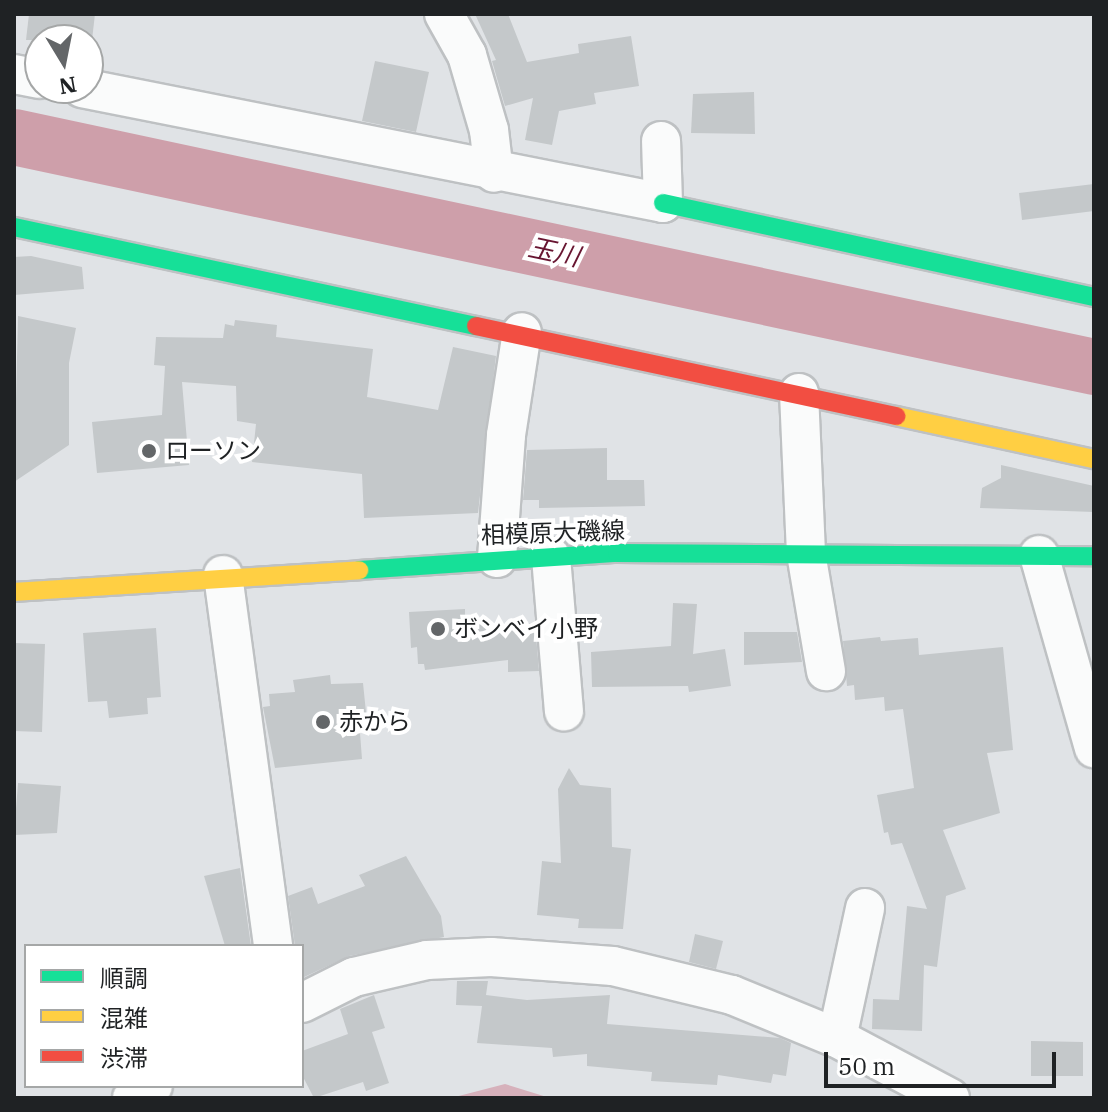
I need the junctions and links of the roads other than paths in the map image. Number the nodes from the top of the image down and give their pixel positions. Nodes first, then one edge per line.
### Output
1 (444, 14) edge
2 (104, 93) edge
3 (661, 141) dead end
4 (494, 173) junction
5 (663, 203) junction
6 (14, 227) edge
7 (1094, 297) edge
8 (522, 332) junction
9 (799, 393) junction
10 (1094, 459) edge
11 (806, 553) junction
12 (1039, 555) junction
13 (1094, 556) edge
14 (551, 557) junction
15 (497, 558) junction
16 (223, 575) junction
17 (14, 592) edge
18 (826, 671) dead end
19 (564, 711) dead end
20 (1094, 748) edge
21 (865, 908) dead end
22 (273, 944) edge
23 (304, 1002) edge
24 (837, 1038) junction
25 (150, 1088) edge
26 (132, 1098) edge
27 (950, 1098) edge

1 - 4 street
2 - 4 street
3 - 5 street
4 - 5 street
5 - 7 street
6 - 8 street
8 - 9 street
8 - 15 street
9 - 10 street
9 - 11 street
11 - 12 street, 相模原大磯線
11 - 14 street, 相模原大磯線
11 - 18 street
12 - 13 street, 相模原大磯線
12 - 20 street
14 - 15 street, 相模原大磯線
14 - 19 street
15 - 16 street, 相模原大磯線
16 - 17 street, 相模原大磯線
16 - 22 street
21 - 24 street
23 - 24 street
24 - 27 street
25 - 26 street

